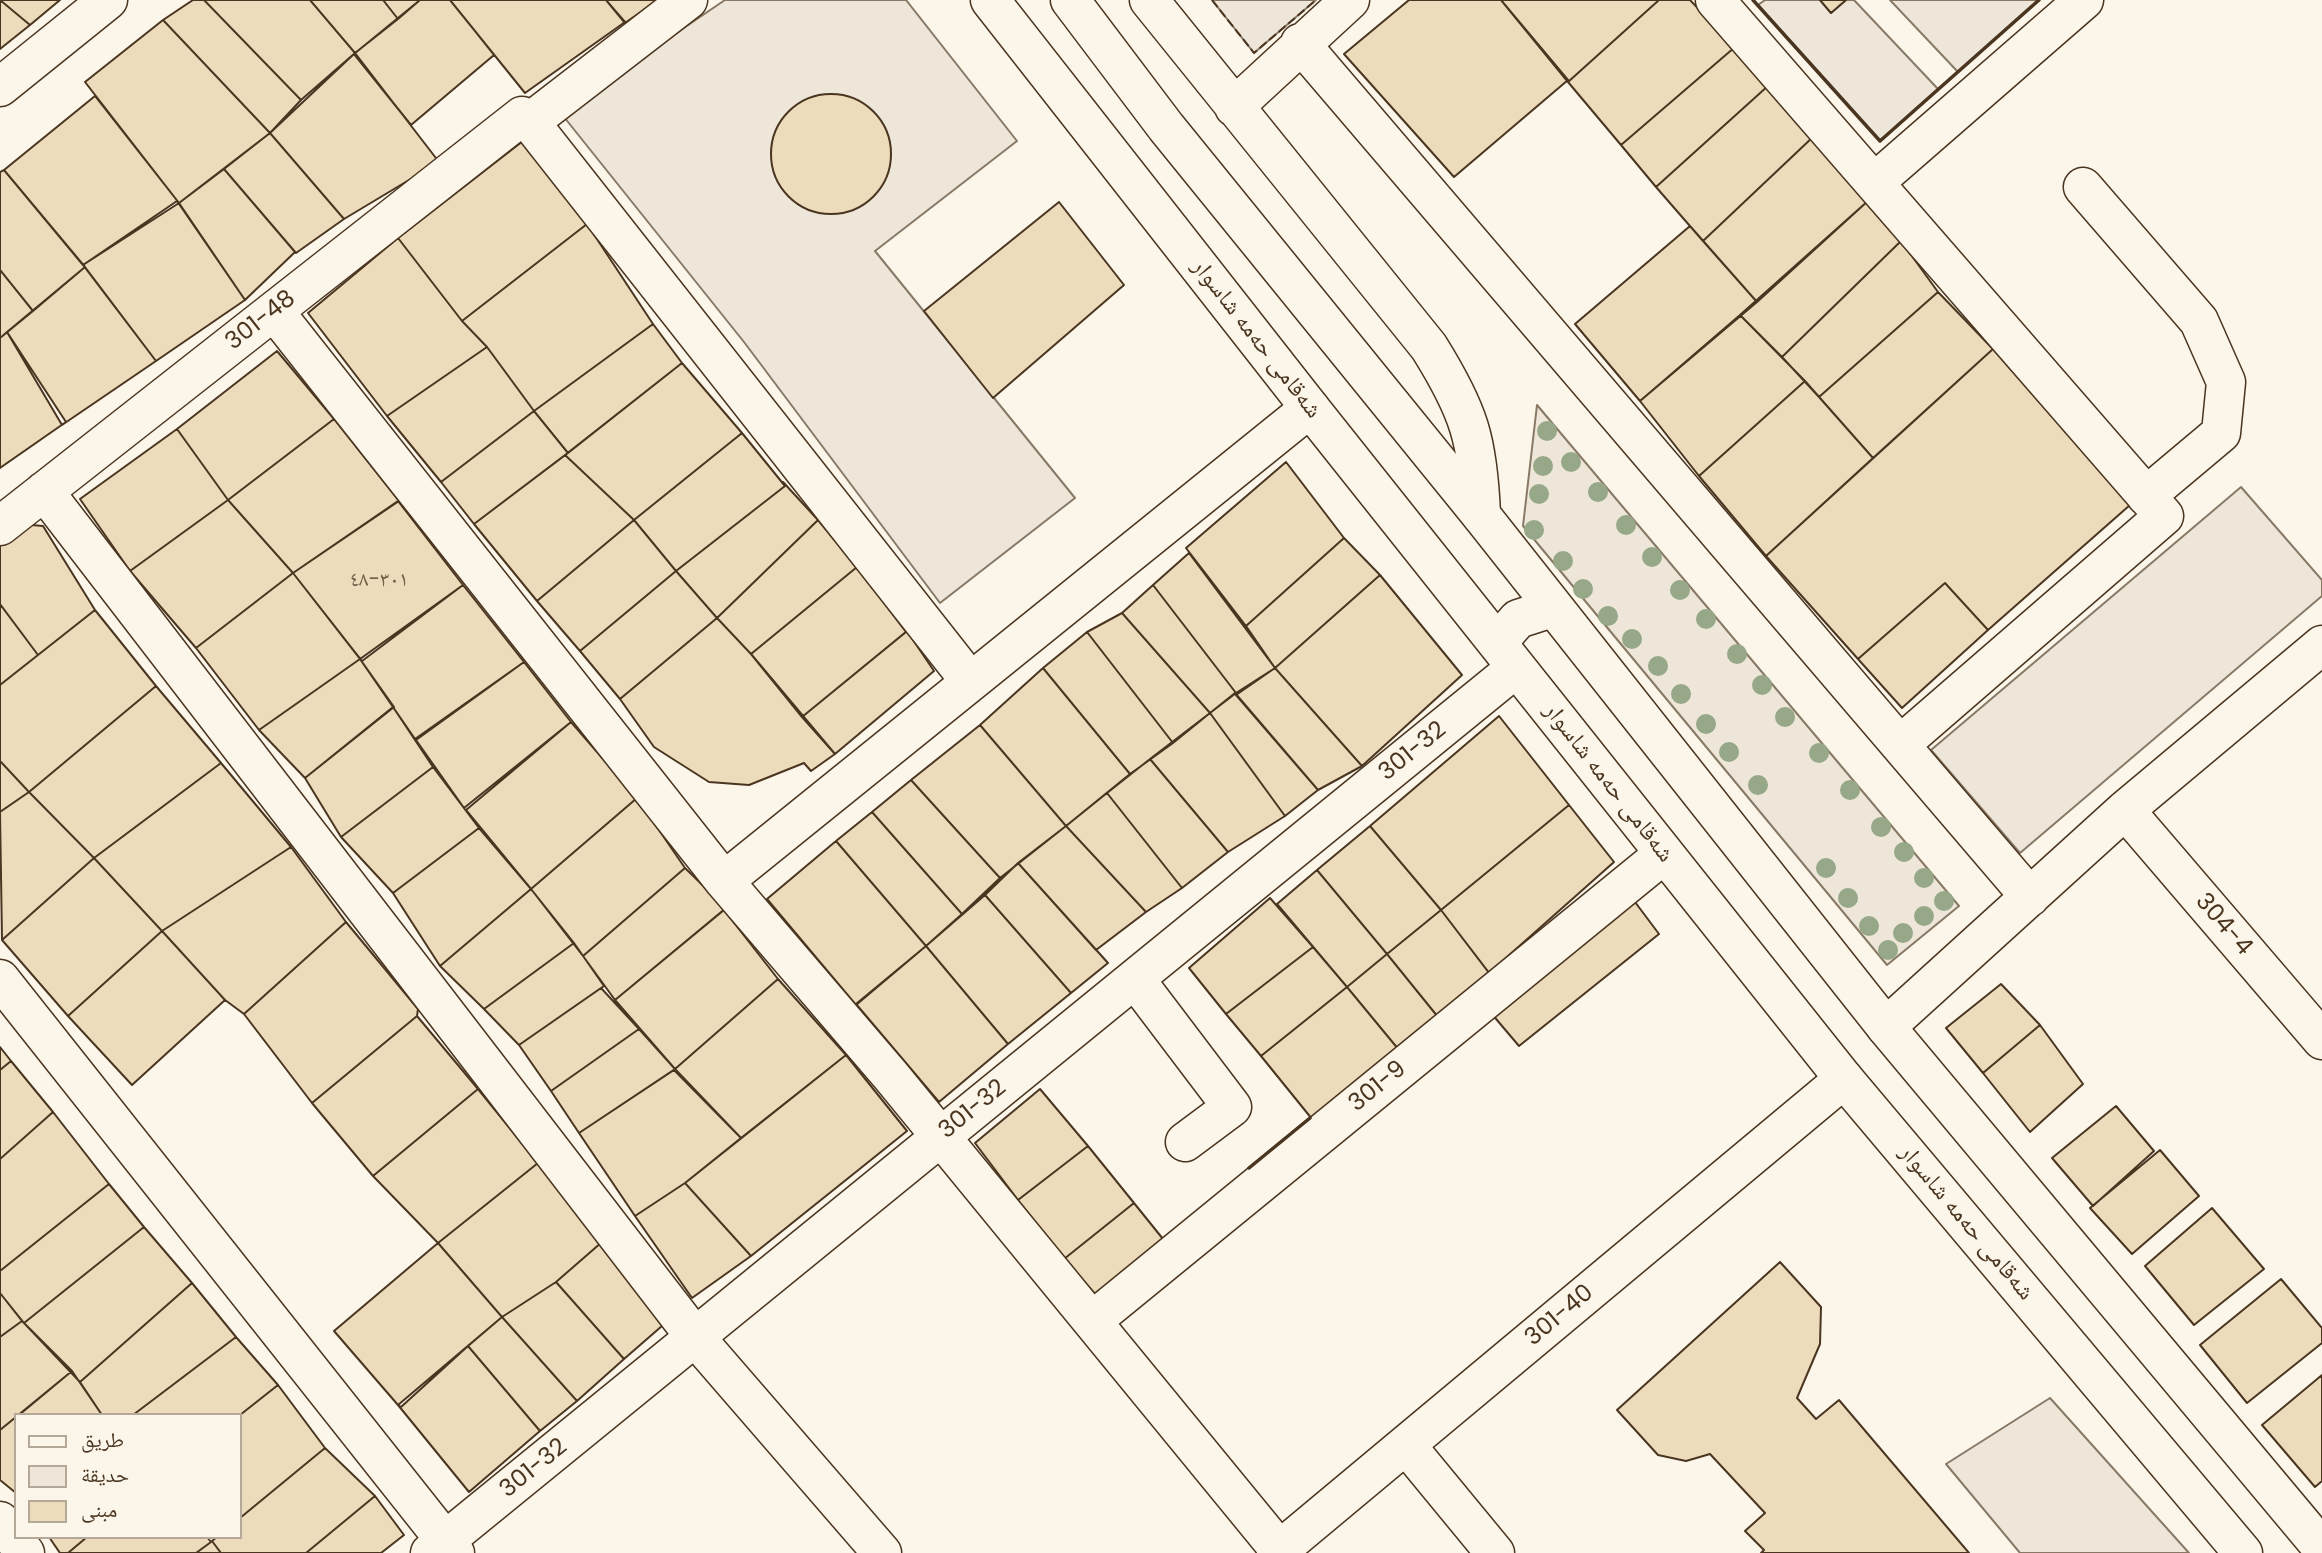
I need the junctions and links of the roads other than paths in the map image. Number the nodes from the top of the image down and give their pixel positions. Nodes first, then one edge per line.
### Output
1 (108, 0) edge
2 (688, 0) edge
3 (990, 0) edge
4 (1070, 0) edge
5 (1150, 0) edge
6 (1350, 0) edge
7 (1715, 0) edge
8 (2084, 0) edge
9 (1300, 43) junction
10 (0, 87) edge
11 (1234, 107) junction
12 (526, 119) junction
13 (1875, 182) junction
14 (2082, 187) dead end
15 (274, 311) junction
16 (1310, 408) junction
17 (44, 491) junction
18 (2146, 496) junction
19 (1481, 515) junction
20 (0, 526) edge
21 (1552, 608) junction
22 (2322, 645) edge
23 (1506, 656) junction
24 (970, 681) junction
25 (1901, 744) junction
26 (2125, 810) junction
27 (1664, 854) junction
28 (724, 881) junction
29 (2030, 897) junction
30 (0, 979) edge
31 (1135, 979) junction
32 (1886, 1027) junction
33 (2322, 1040) edge
34 (1844, 1079) junction
35 (940, 1137) junction
36 (1185, 1142) dead end
37 (1092, 1321) junction
38 (695, 1337) junction
39 (1406, 1445) junction
40 (0, 1521) edge
41 (14, 1539) edge
42 (14, 1539) edge
43 (2322, 1548) edge
44 (444, 1549) edge
45 (1280, 1552) edge
46 (25, 1553) edge
47 (882, 1553) edge
48 (1495, 1553) edge
49 (2243, 1553) edge

1 - 10 street
2 - 12 street, 301-48
3 - 16 street, شەقامی حەمە شاسوار
4 - 19 street
5 - 11 street
6 - 9 street
7 - 13 street
8 - 13 street
9 - 11 street
9 - 25 street
11 - 19 street
12 - 15 street, 301-48
12 - 24 street
13 - 18 street
14 - 18 street
15 - 17 street, 301-48
15 - 28 street
16 - 23 street, شەقامی حەمە شاسوار
16 - 24 street
17 - 20 street, 301-48
17 - 38 street
18 - 25 street
19 - 21 street
21 - 23 street, 301-32
21 - 32 street
22 - 26 street
23 - 27 street, شەقامی حەمە شاسوار
23 - 31 street, 301-32
24 - 28 street
25 - 29 street
26 - 29 street
26 - 33 street, 304-4
27 - 34 street, شەقامی حەمە شاسوار
27 - 37 street, 301-9
28 - 35 street
29 - 32 street
30 - 44 street
31 - 35 street, 301-32
31 - 36 street
32 - 43 street
34 - 39 street, 301-40
34 - 49 street, شەقامی حەمە شاسوار
35 - 37 street
35 - 38 street, 301-32
37 - 45 street
38 - 44 street, 301-32
38 - 47 street
39 - 45 street, 301-40
39 - 48 street
40 - 41 street
42 - 46 street

